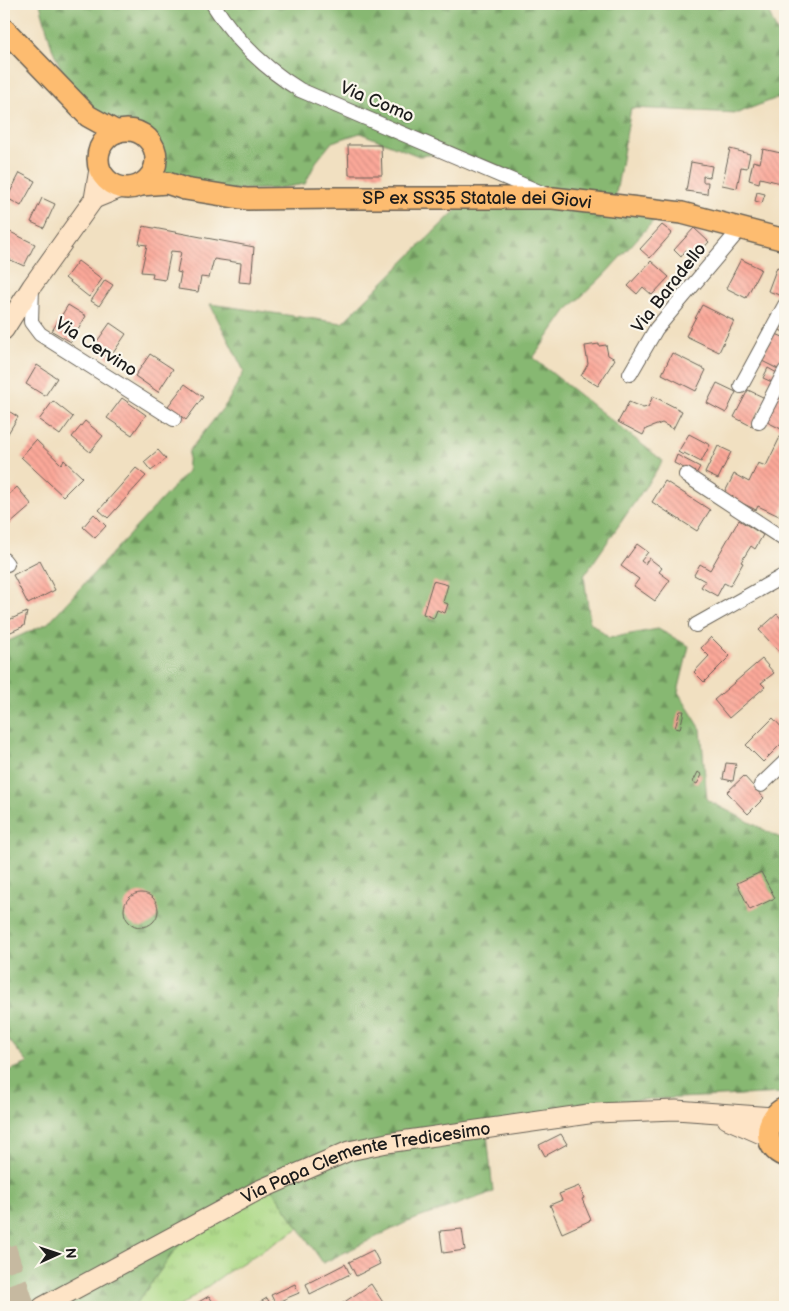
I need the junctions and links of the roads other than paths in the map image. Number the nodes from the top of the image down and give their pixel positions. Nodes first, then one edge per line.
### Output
1 (213, 4) edge
2 (4, 29) edge
3 (88, 116) junction
4 (118, 132) junction
5 (99, 160) junction
6 (156, 161) junction
7 (167, 183) junction
8 (131, 187) junction
9 (553, 198) junction
10 (94, 199) junction
11 (741, 228) junction
12 (785, 240) edge
13 (32, 286) junction
14 (785, 305) edge
15 (4, 329) edge
16 (785, 371) edge
17 (630, 374) dead end
18 (741, 386) dead end
19 (174, 419) dead end
20 (759, 422) dead end
21 (686, 475) dead end
22 (785, 540) edge
23 (785, 575) edge
24 (696, 625) dead end
25 (785, 762) edge
26 (761, 785) dead end
27 (775, 1121) edge
28 (785, 1156) edge
29 (42, 1307) edge

1 - 9 street, Via Como
2 - 3 main road
3 - 4 main road
3 - 5 main road
4 - 5 main road
4 - 6 main road
5 - 8 main road
5 - 10 street
6 - 7 main road
6 - 8 main road
7 - 8 main road, SP ex SS35 Statale dei Giovi
7 - 9 main road, SP ex SS35 Statale dei Giovi
8 - 10 street
9 - 11 main road, SP ex SS35 Statale dei Giovi
10 - 13 street
11 - 12 main road, SP ex SS35 Statale dei Giovi
11 - 17 street, Via Baradello
13 - 15 street
13 - 19 street, Via Cervino
14 - 18 street
16 - 20 street
21 - 22 street
23 - 24 street
25 - 26 street
27 - 28 main road
27 - 29 street, Via Papa Clemente Tredicesimo

